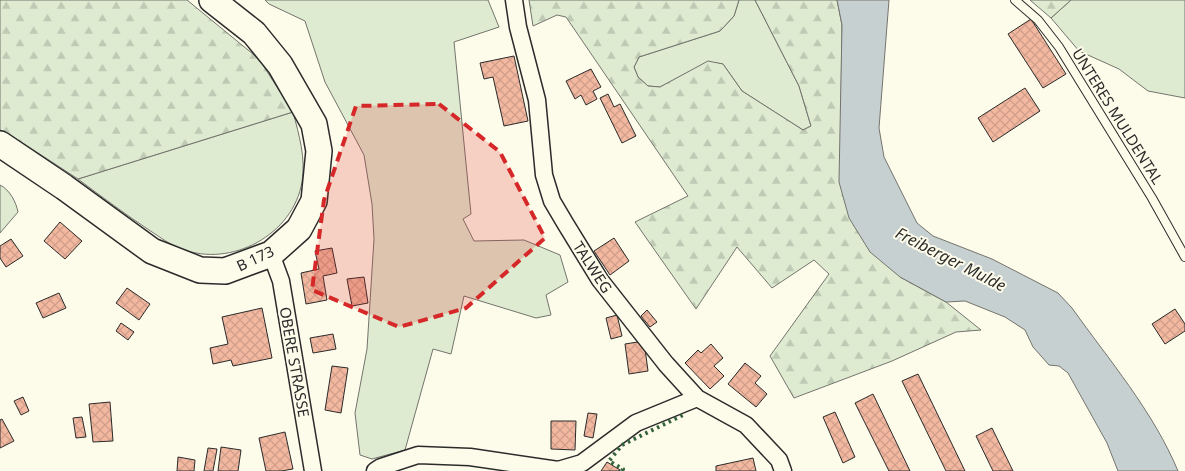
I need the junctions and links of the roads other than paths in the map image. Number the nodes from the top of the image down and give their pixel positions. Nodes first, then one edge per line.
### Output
1 (212, 0) edge
2 (514, 0) edge
3 (1015, 0) edge
4 (0, 144) edge
5 (271, 254) junction
6 (1185, 257) edge
7 (697, 398) junction
8 (582, 467) edge
9 (313, 471) edge
10 (375, 471) edge
11 (783, 471) edge

1 - 5 main road, B 173 / B 173
2 - 7 street, TALWEG
3 - 6 lane, UNTERES MULDENTAL
4 - 5 main road, B 173 / B 173
5 - 9 street, OBERE STRASSE
7 - 8 street
7 - 11 street, TALWEG
8 - 10 street

